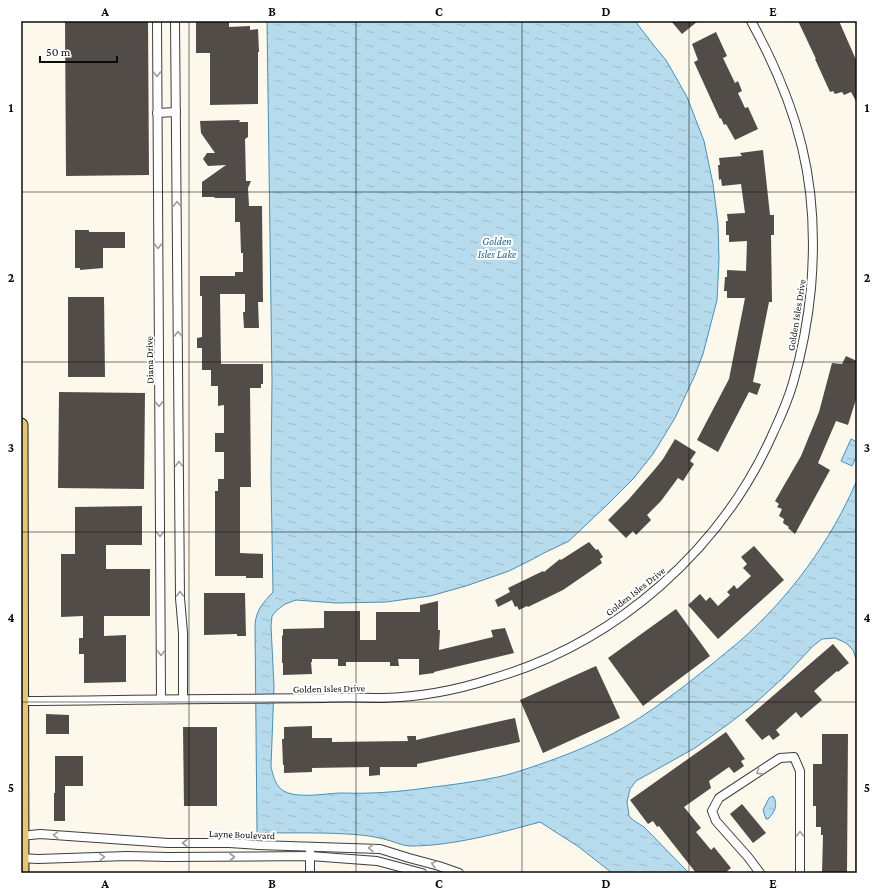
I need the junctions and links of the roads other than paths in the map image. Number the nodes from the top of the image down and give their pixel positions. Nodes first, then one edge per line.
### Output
1 (157, 21) edge
2 (175, 21) edge
3 (751, 21) edge
4 (176, 112) junction
5 (157, 113) junction
6 (21, 425) edge
7 (161, 699) junction
8 (183, 699) junction
9 (22, 701) edge
10 (21, 836) edge
11 (310, 846) junction
12 (310, 856) junction
13 (21, 858) edge
14 (409, 858) junction
15 (405, 868) junction
16 (22, 873) edge
17 (310, 873) edge
18 (422, 873) edge
19 (459, 873) edge
20 (760, 873) edge
21 (800, 873) edge

1 -> 5 street, Diana Drive
2 - 4 street
3 - 8 street, Golden Isles Drive
4 - 5 street
8 -> 4 street
5 -> 7 street, Diana Drive
6 - 9 main road
7 - 8 street, Golden Isles Drive
7 - 9 street, Golden Isles Drive
9 - 10 main road
11 -> 10 street, Layne Boulevard
10 - 13 main road
11 - 12 street
14 -> 11 street, Layne Boulevard
13 -> 12 street
12 - 15 street
12 - 17 street
13 - 16 main road
14 - 15 street
19 -> 14 street, Layne Boulevard
15 - 18 street
21 -> 20 street

